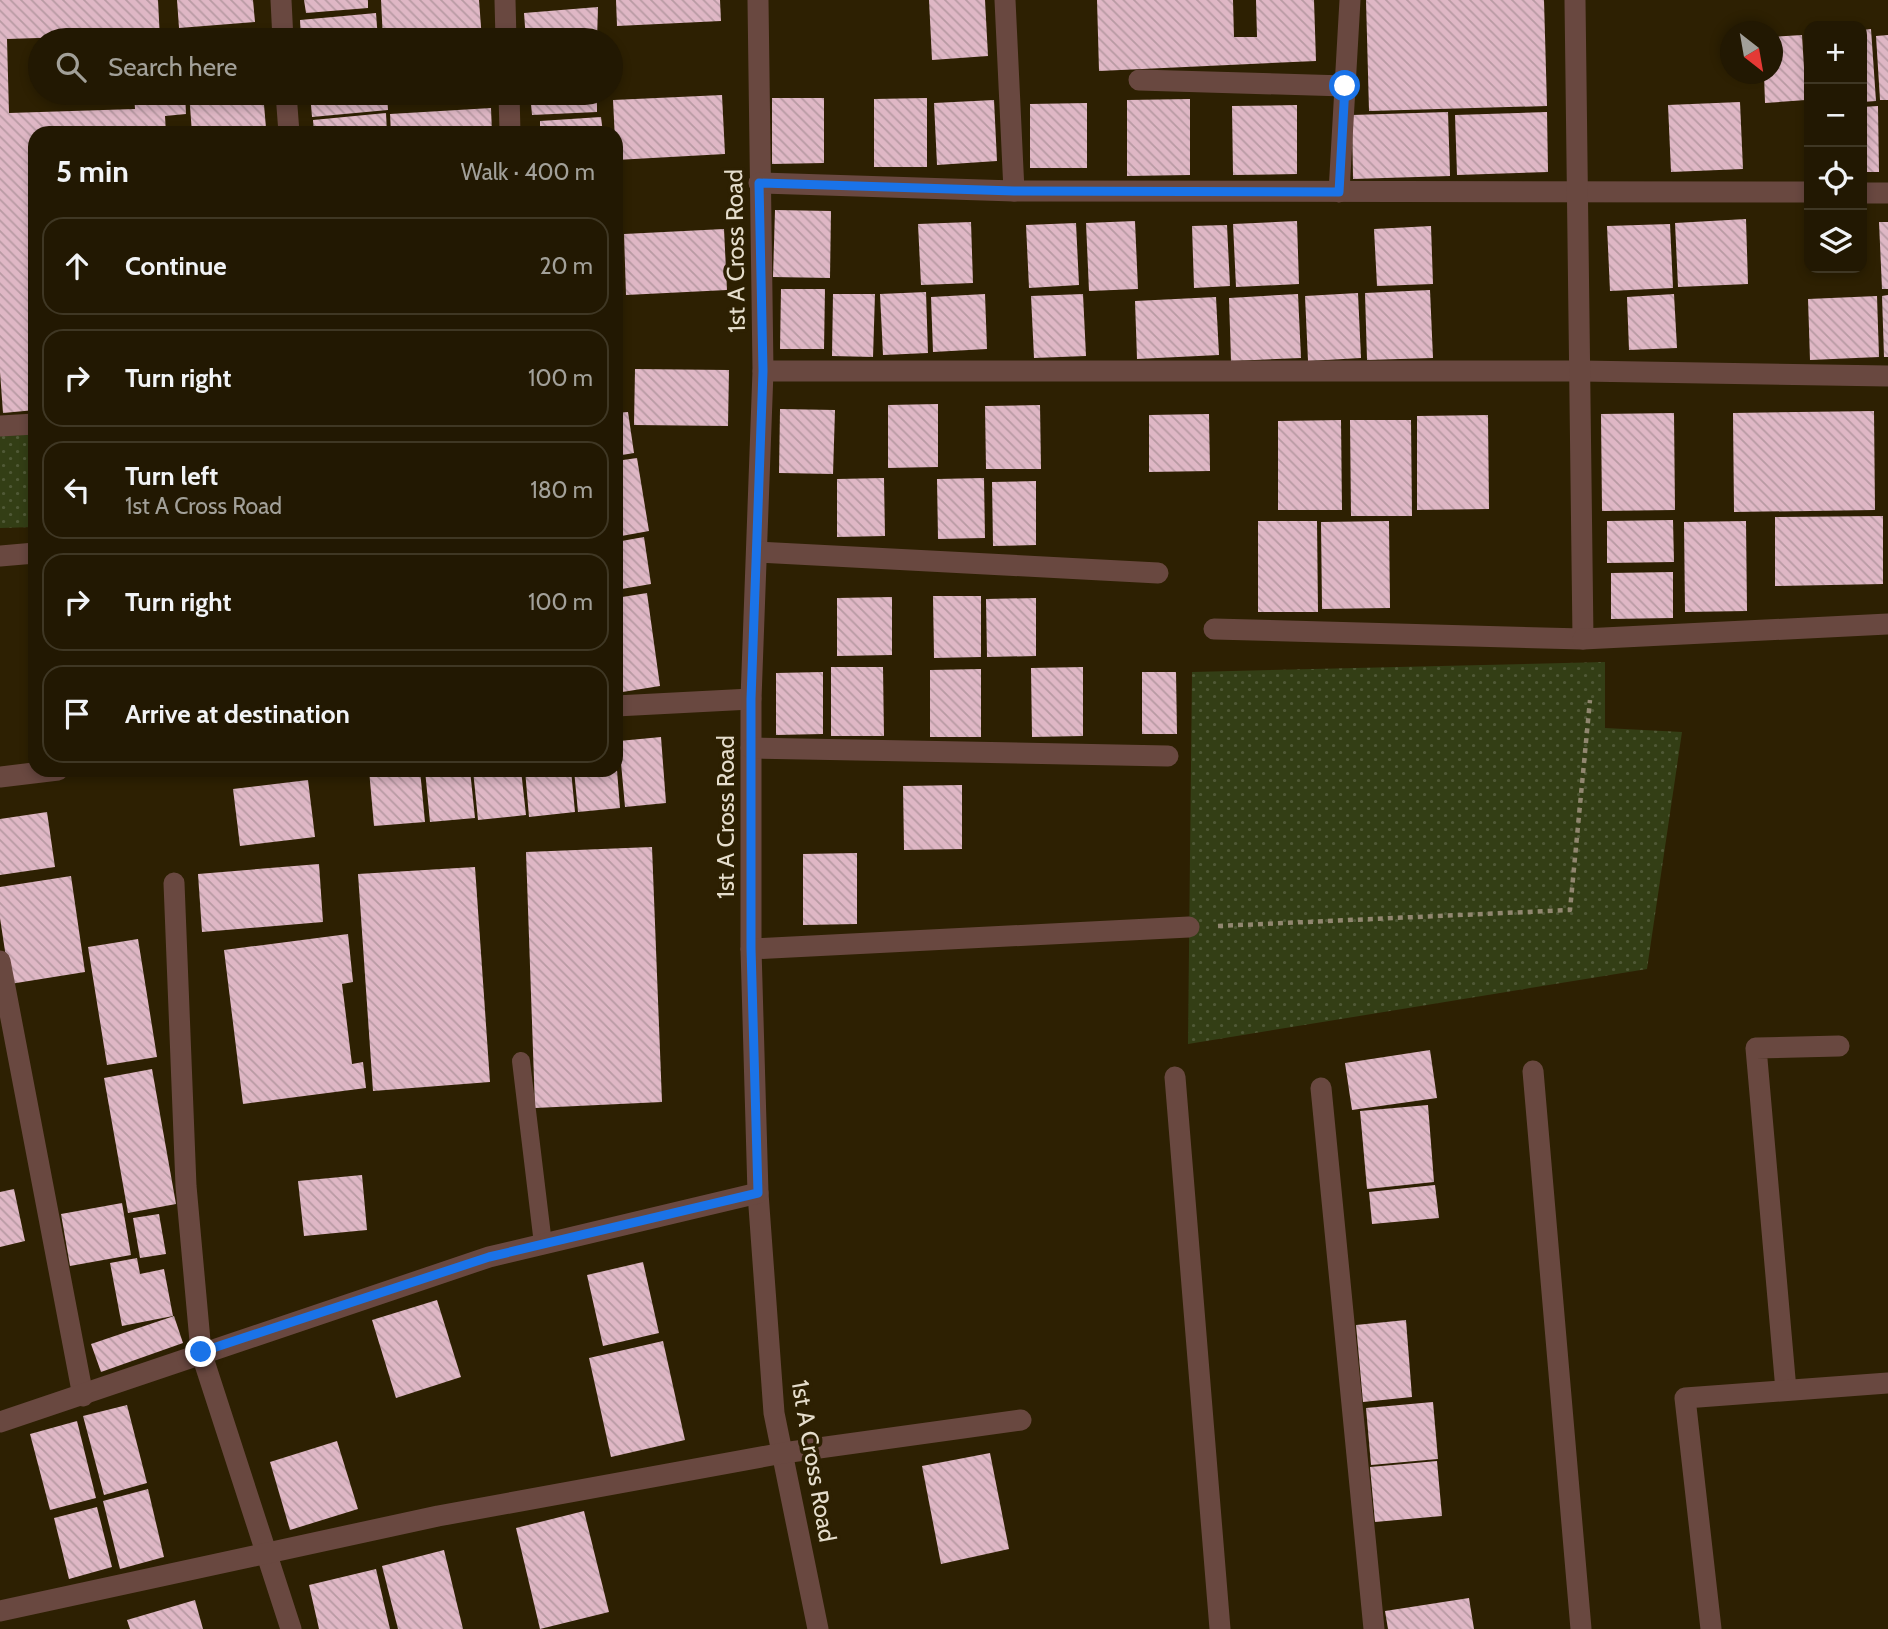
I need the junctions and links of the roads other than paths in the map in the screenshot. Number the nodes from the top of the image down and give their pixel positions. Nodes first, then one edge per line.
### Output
1 (281, 0) edge
2 (505, 0) edge
3 (758, 0) edge
4 (1005, 0) edge
5 (1350, 0) edge
6 (1575, 0) edge
7 (282, 28) edge
8 (506, 28) edge
9 (1139, 80) dead end
10 (1345, 86) junction
11 (287, 105) edge
12 (509, 105) edge
13 (288, 126) edge
14 (510, 126) edge
15 (759, 183) junction
16 (1579, 190) junction
17 (1014, 191) junction
18 (1339, 192) junction
19 (1804, 192) edge
20 (1867, 193) edge
21 (1888, 193) edge
22 (763, 371) junction
23 (1581, 371) junction
24 (1888, 376) edge
25 (28, 424) edge
26 (0, 426) edge
27 (759, 552) junction
28 (28, 554) edge
29 (0, 556) edge
30 (1158, 573) dead end
31 (1888, 624) edge
32 (1214, 629) dead end
33 (1583, 639) junction
34 (751, 699) junction
35 (623, 706) edge
36 (751, 748) junction
37 (1168, 756) dead end
38 (28, 774) edge
39 (0, 777) edge
40 (174, 883) dead end
41 (1189, 928) road end
42 (751, 948) junction
43 (0, 961) edge
44 (1839, 1046) dead end
45 (521, 1061) dead end
46 (1533, 1071) dead end
47 (1175, 1077) dead end
48 (1321, 1088) dead end
49 (758, 1193) junction
50 (543, 1244) junction
51 (201, 1352) junction
52 (1888, 1383) edge
53 (1786, 1390) junction
54 (83, 1396) junction
55 (1021, 1420) dead end
56 (0, 1422) edge
57 (783, 1453) junction
58 (268, 1555) junction
59 (0, 1611) edge
60 (291, 1629) edge
61 (818, 1629) edge
62 (1220, 1629) edge
63 (1374, 1629) edge
64 (1581, 1629) edge
65 (1711, 1629) edge

1 - 7 street
2 - 8 street
3 - 15 street, 1st A Cross Road
4 - 17 street
5 - 10 street
6 - 16 street
9 - 10 street
10 - 18 street
11 - 13 street
12 - 14 street
15 - 17 street
15 - 22 street, 1st A Cross Road
16 - 18 street
16 - 19 street
16 - 23 street
17 - 18 street
20 - 21 street
22 - 23 street
22 - 27 street, 1st A Cross Road
23 - 24 street
23 - 33 street
25 - 26 street
27 - 30 street
27 - 34 street, 1st A Cross Road
28 - 29 street
31 - 33 street
32 - 33 street
34 - 35 street
34 - 36 street, 1st A Cross Road
36 - 37 street
36 - 42 street, 1st A Cross Road
38 - 39 street
40 - 51 street
41 - 42 street
42 - 49 street, 1st A Cross Road
43 - 54 street
44 - 53 street
45 - 50 lane
46 - 64 street
47 - 62 street
48 - 63 street
49 - 50 street
49 - 57 street, 1st A Cross Road
50 - 51 street
51 - 54 street
51 - 58 street
52 - 53 street
53 - 65 street
54 - 56 street
55 - 57 street
57 - 58 street
57 - 61 street, 1st A Cross Road
58 - 59 street
58 - 60 street

